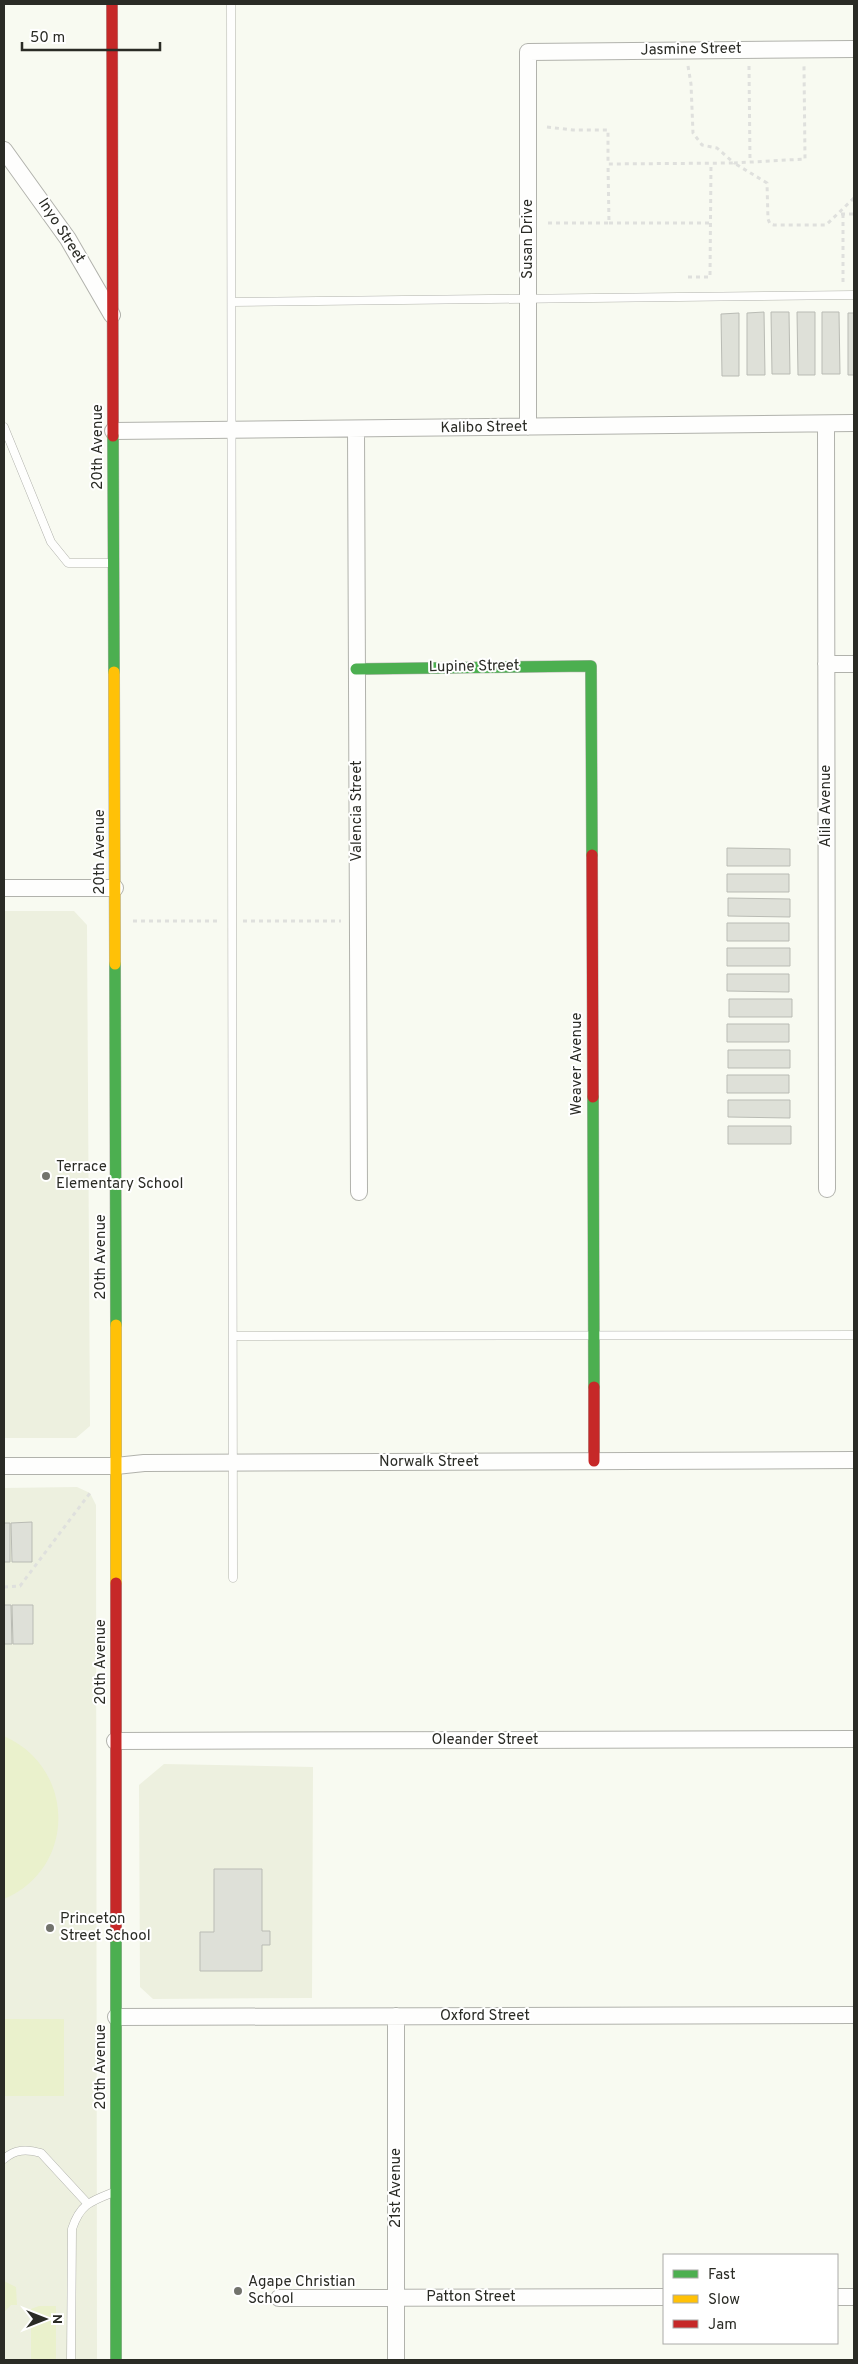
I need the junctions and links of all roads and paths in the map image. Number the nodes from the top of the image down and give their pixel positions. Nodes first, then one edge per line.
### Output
1 (112, 4) edge
2 (231, 4) edge
3 (854, 49) edge
4 (528, 52) joint
5 (804, 57) dead end
6 (688, 58) dead end
7 (749, 58) dead end
8 (547, 127) dead end
9 (4, 150) edge
10 (750, 161) junction
11 (711, 163) junction
12 (734, 163) junction
13 (608, 164) junction
14 (854, 198) edge
15 (841, 214) junction
16 (854, 214) edge
17 (548, 223) dead end
18 (609, 223) junction
19 (711, 223) junction
20 (688, 277) dead end
21 (844, 295) junction
22 (854, 295) edge
23 (528, 299) junction
24 (232, 302) junction
25 (113, 316) junction
26 (826, 424) junction
27 (854, 424) edge
28 (528, 427) junction
29 (4, 428) edge
30 (356, 429) junction
31 (231, 430) junction
32 (113, 431) junction
33 (114, 563) junction
34 (826, 664) junction
35 (854, 664) edge
36 (591, 666) joint
37 (356, 668) junction
38 (4, 888) edge
39 (115, 888) junction
40 (827, 1189) dead end
41 (359, 1192) dead end
42 (594, 1335) junction
43 (854, 1335) edge
44 (233, 1336) junction
45 (854, 1460) edge
46 (594, 1461) junction
47 (233, 1462) junction
48 (4, 1466) edge
49 (116, 1466) junction
50 (90, 1493) dead end
51 (233, 1578) dead end
52 (4, 1586) edge
53 (854, 1739) edge
54 (115, 1741) junction
55 (854, 2015) edge
56 (396, 2016) junction
57 (116, 2017) junction
58 (4, 2159) edge
59 (116, 2191) junction
60 (88, 2204) junction
61 (663, 2297) edge
62 (838, 2297) edge
63 (854, 2297) edge
64 (279, 2298) dead end
65 (396, 2298) junction
66 (71, 2360) edge
67 (116, 2360) edge
68 (396, 2360) edge

1 - 25 street, 20th Avenue
2 - 24 lane
3 - 4 street, Jasmine Street
4 - 23 street, Susan Drive
5 - 10 path
6 - 12 path
7 - 10 path
8 - 13 path
9 - 25 street, Inyo Street
10 - 12 path
11 - 12 path
11 - 13 path
11 - 19 path
12 - 15 path
13 - 18 path
14 - 15 path
15 - 16 path
15 - 21 path
17 - 18 path
18 - 19 path
19 - 20 path
21 - 22 lane
21 - 23 lane
23 - 24 lane
23 - 28 street, Susan Drive
24 - 31 lane
25 - 32 street, 20th Avenue
26 - 27 street, Kalibo Street
26 - 28 street, Kalibo Street
26 - 34 street, Alila Avenue
28 - 30 street, Kalibo Street
29 - 33 lane
30 - 31 street, Kalibo Street
30 - 37 street, Valencia Street
31 - 32 street, Kalibo Street
31 - 44 lane
32 - 33 street, 20th Avenue
33 - 39 street, 20th Avenue
34 - 35 street
34 - 40 street, Alila Avenue
36 - 37 street, Lupine Street
36 - 42 street, Weaver Avenue
37 - 41 street, Valencia Street
38 - 39 street
39 - 49 street, 20th Avenue
42 - 43 lane
42 - 44 lane
42 - 46 street, Weaver Avenue
44 - 47 lane
45 - 46 street, Norwalk Street
46 - 47 street, Norwalk Street
47 - 49 street, Norwalk Street
47 - 51 lane
48 - 49 street, Norwalk Street
49 - 54 street, 20th Avenue
50 - 52 path
53 - 54 street, Oleander Street
54 - 57 street, 20th Avenue
55 - 56 street, Oxford Street
56 - 57 street, Oxford Street
56 - 65 street, 21st Avenue
57 - 59 street, 20th Avenue
58 - 60 lane
59 - 60 lane
59 - 67 street, 20th Avenue
60 - 66 lane
61 - 65 street, Patton Street
62 - 63 street
64 - 65 street, Patton Street
65 - 68 street, 21st Avenue

